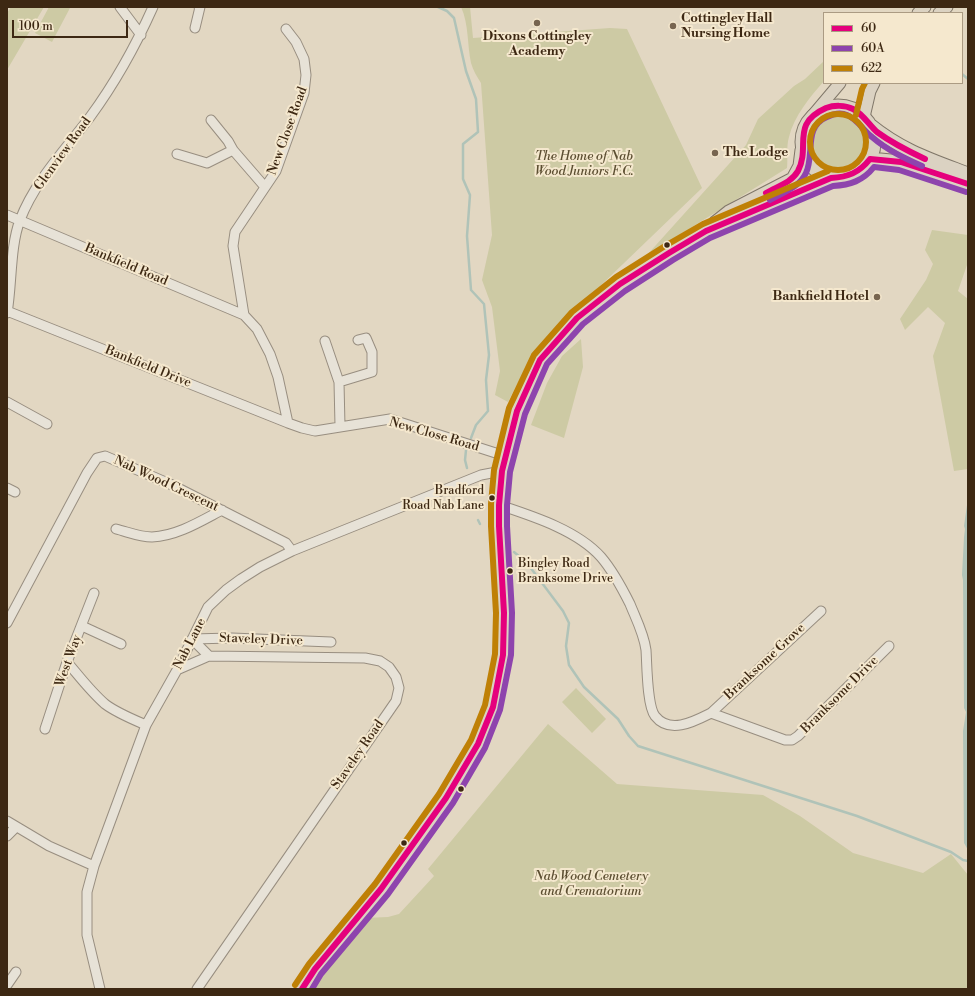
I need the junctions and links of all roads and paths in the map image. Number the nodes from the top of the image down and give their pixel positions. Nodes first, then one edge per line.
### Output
1 (120, 7) edge
2 (153, 7) edge
3 (200, 7) edge
4 (195, 28) dead end
5 (286, 30) dead end
6 (141, 35) junction
7 (839, 84) edge
8 (874, 84) edge
9 (813, 115) junction
10 (211, 120) dead end
11 (867, 121) junction
12 (802, 149) junction
13 (233, 150) junction
14 (177, 154) dead end
15 (870, 159) junction
16 (831, 178) junction
17 (964, 178) edge
18 (265, 187) junction
19 (7, 215) edge
20 (20, 220) junction
21 (706, 231) junction
22 (7, 312) edge
23 (244, 315) junction
24 (358, 340) dead end
25 (325, 341) dead end
26 (339, 382) junction
27 (7, 402) edge
28 (288, 423) junction
29 (47, 424) dead end
30 (340, 426) junction
31 (505, 456) junction
32 (502, 471) junction
33 (499, 505) junction
34 (222, 510) junction
35 (116, 529) dead end
36 (292, 551) junction
37 (94, 593) dead end
38 (821, 611) dead end
39 (7, 623) edge
40 (82, 626) junction
41 (192, 639) junction
42 (331, 642) dead end
43 (121, 644) dead end
44 (889, 646) dead end
45 (209, 656) junction
46 (67, 662) junction
47 (177, 670) junction
48 (711, 713) junction
49 (146, 725) junction
50 (45, 729) dead end
51 (7, 821) edge
52 (16, 827) junction
53 (7, 836) edge
54 (94, 866) junction
55 (16, 972) dead end
56 (7, 985) edge
57 (100, 989) edge
58 (197, 989) edge
59 (302, 989) edge

1 - 6 street
2 - 6 street, Glenview Road
3 - 4 street
5 - 18 street, New Close Road
6 - 20 street, Glenview Road
7 - 9 main road
8 - 11 main road
9 - 11 highway
9 - 12 highway
10 - 13 street
11 - 15 highway
11 - 17 highway
12 - 16 highway
12 - 21 highway
13 - 14 street
13 - 18 street
15 - 16 highway
15 - 17 highway
16 - 21 highway
18 - 23 street, New Close Road
19 - 20 street, Bankfield Road
20 - 22 street, Glenview Road
20 - 23 street, Bankfield Road
21 - 31 highway
22 - 28 street, Bankfield Drive
23 - 28 street
24 - 26 street
25 - 26 street
26 - 30 street
27 - 29 street
28 - 30 street, New Close Road
30 - 31 street, New Close Road
31 - 32 highway
32 - 33 highway
32 - 36 street, Nab Lane
33 - 48 street
33 - 59 highway
34 - 35 street
34 - 36 street, Nab Wood Crescent
34 - 39 street, Nab Wood Crescent
36 - 41 street, Nab Lane
37 - 40 street, West Way
38 - 48 street, Branksome Grove
40 - 43 street
40 - 46 street, West Way
41 - 42 street, Staveley Drive
41 - 45 street
41 - 47 street, Nab Lane
44 - 48 street, Branksome Drive
45 - 47 street, Staveley Road
45 - 58 street, Staveley Road
46 - 49 street
46 - 50 street, West Way
47 - 49 street, Nab Lane
49 - 54 street, Nab Lane
51 - 52 street
52 - 53 street
52 - 54 street
54 - 57 street, Nab Lane
55 - 56 street

